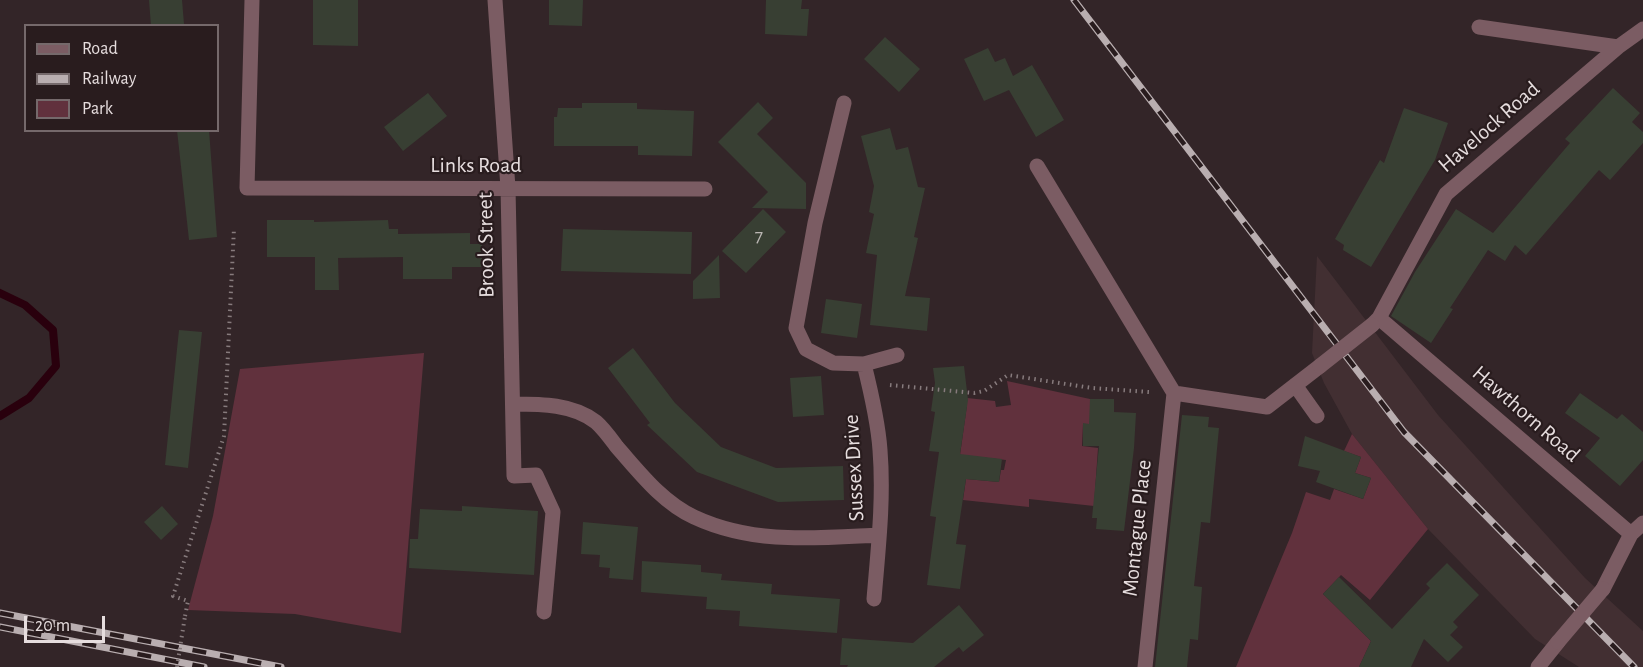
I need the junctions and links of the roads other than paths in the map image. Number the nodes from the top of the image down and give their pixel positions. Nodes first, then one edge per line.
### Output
1 (252, 0) edge
2 (495, 0) edge
3 (1479, 27) dead end
4 (1643, 29) edge
5 (1618, 46) junction
6 (844, 103) dead end
7 (1037, 166) dead end
8 (508, 188) junction
9 (705, 189) dead end
10 (1375, 322) junction
11 (897, 356) dead end
12 (864, 363) junction
13 (1295, 385) junction
14 (1174, 393) junction
15 (513, 404) junction
16 (1317, 416) dead end
17 (1643, 523) edge
18 (1631, 534) junction
19 (879, 535) junction
20 (874, 599) dead end
21 (544, 612) dead end
22 (1145, 667) edge
23 (1538, 667) edge

1 - 8 street, Links Road
2 - 8 street, Brook Street
3 - 5 street
4 - 5 street, Havelock Road
5 - 10 street, Havelock Road
6 - 12 street
7 - 14 street
8 - 9 street, Links Road
8 - 15 street, Brook Street
10 - 13 street, bridge
10 - 18 street, Hawthorn Road
11 - 12 street
12 - 19 street, Sussex Drive
13 - 14 street
13 - 16 street
14 - 22 street, Montague Place
15 - 19 street, Sussex Drive
15 - 21 street, Brook Street
17 - 18 street
18 - 23 street, bridge
19 - 20 street, Sussex Drive

